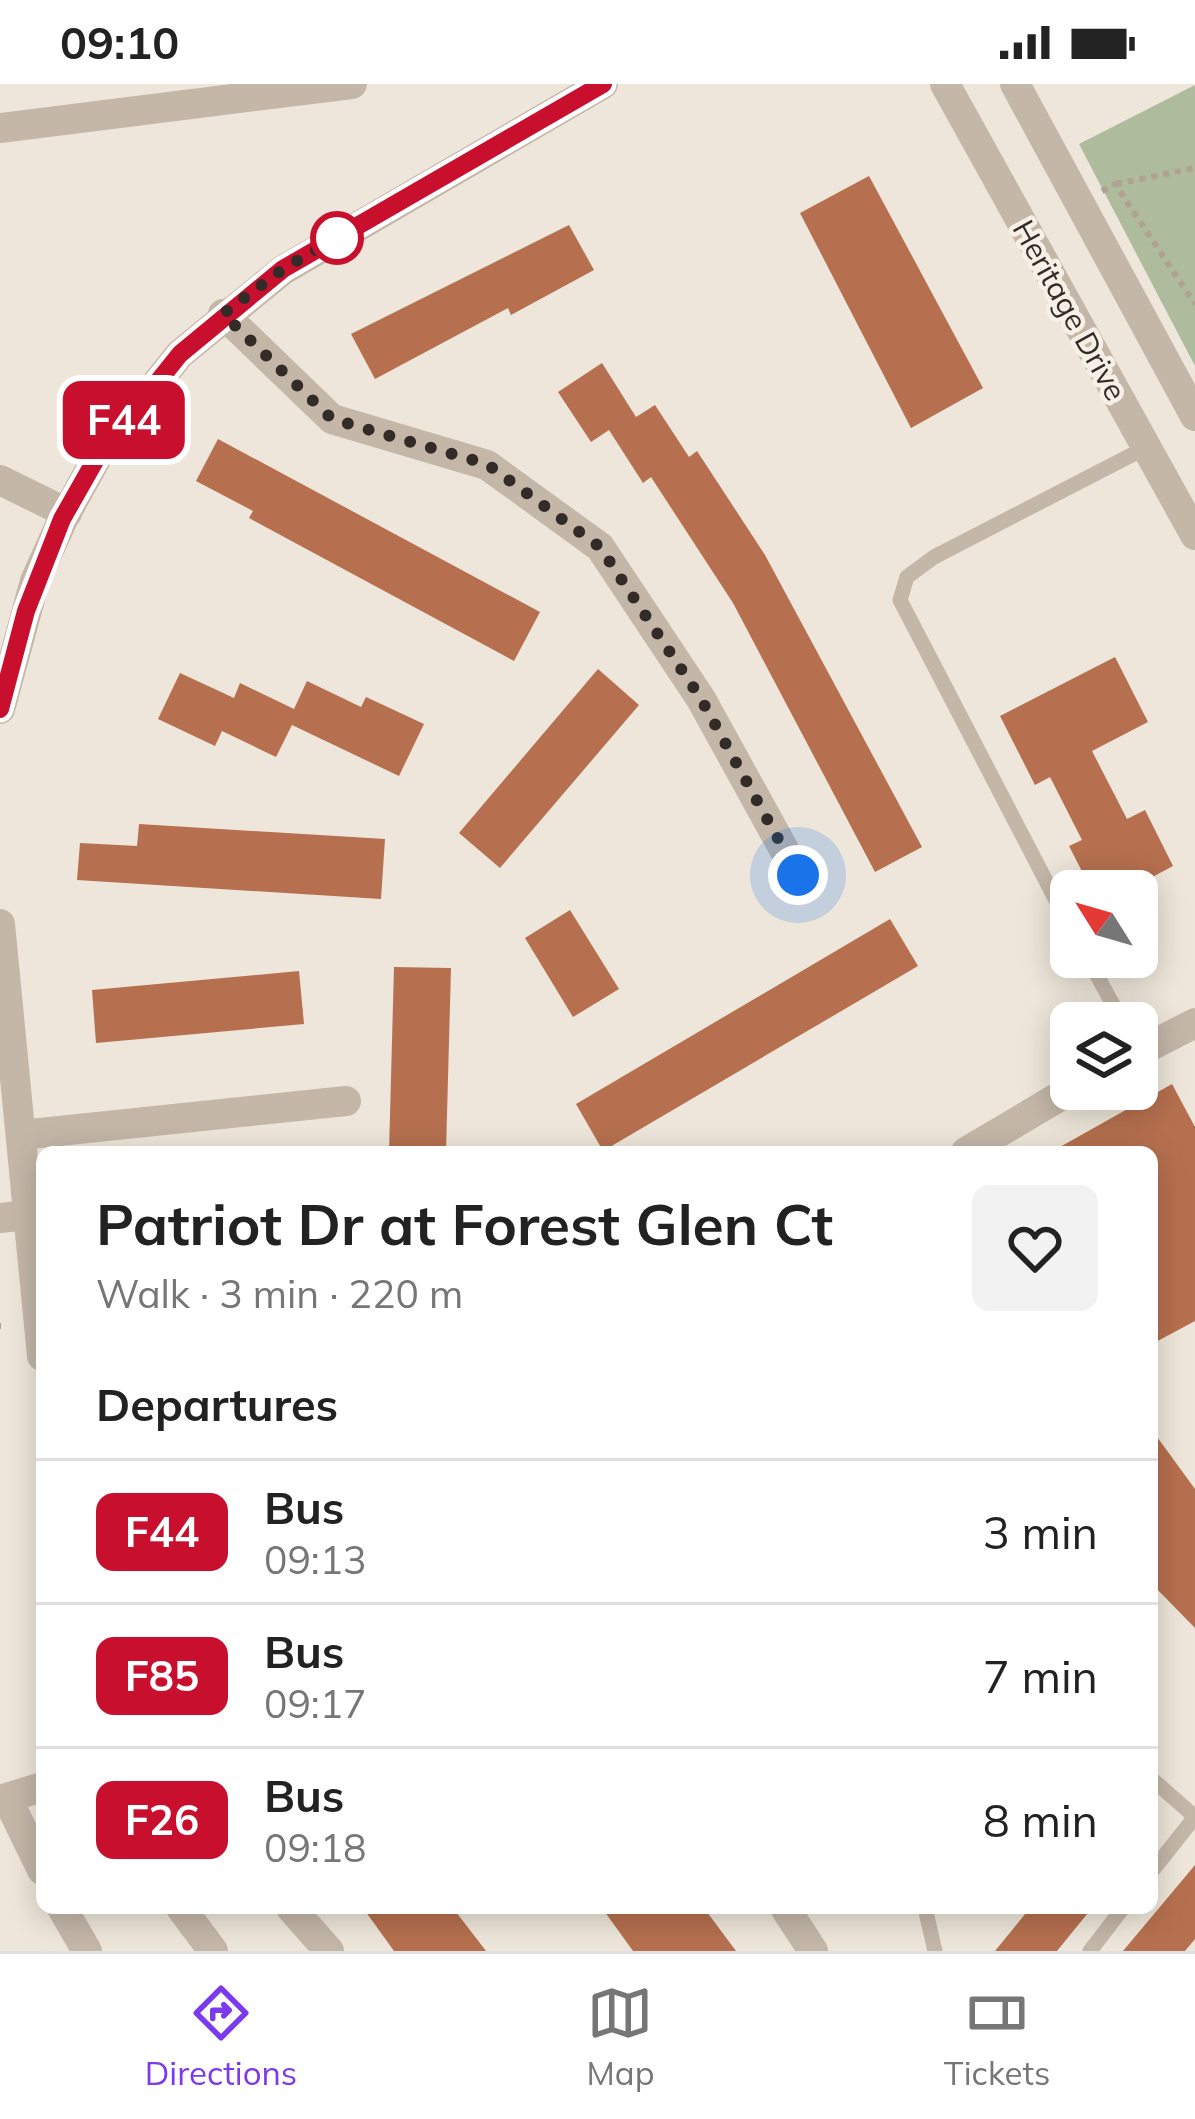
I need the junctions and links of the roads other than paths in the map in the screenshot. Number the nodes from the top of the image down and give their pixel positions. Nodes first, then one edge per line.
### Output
1 (352, 84) edge
2 (603, 84) edge
3 (945, 84) edge
4 (1015, 84) edge
5 (0, 128) edge
6 (223, 314) junction
7 (1195, 416) edge
8 (1147, 447) junction
9 (0, 480) edge
10 (67, 513) junction
11 (1195, 536) edge
12 (0, 709) edge
13 (798, 875) dead end
14 (1050, 889) edge
15 (0, 924) edge
16 (1195, 1023) edge
17 (1158, 1042) edge
18 (346, 1102) dead end
19 (1050, 1102) edge
20 (21, 1136) junction
21 (975, 1146) edge
22 (14, 1217) edge
23 (36, 1326) edge
24 (1158, 1784) edge
25 (36, 1788) edge
26 (4, 1799) edge
27 (36, 1859) edge
28 (1158, 1863) edge
29 (65, 1914) edge
30 (186, 1914) edge
31 (296, 1914) edge
32 (789, 1914) edge
33 (926, 1914) edge
34 (1118, 1914) edge
35 (87, 1951) edge
36 (213, 1951) edge
37 (329, 1951) edge
38 (813, 1951) edge
39 (935, 1951) edge
40 (1090, 1951) edge

1 - 5 street
2 - 6 street
3 - 8 street, Heritage Drive
4 - 7 street, Heritage Drive
6 - 10 street
6 - 13 street
8 - 11 street, Heritage Drive
8 - 14 lane
9 - 10 street
10 - 12 street
15 - 20 street
16 - 17 street
18 - 20 street
19 - 21 street
20 - 22 street
22 - 23 street
24 - 28 lane
25 - 26 street
26 - 27 street
29 - 35 street
30 - 36 street
31 - 37 street
32 - 38 street
33 - 39 lane
34 - 40 lane

